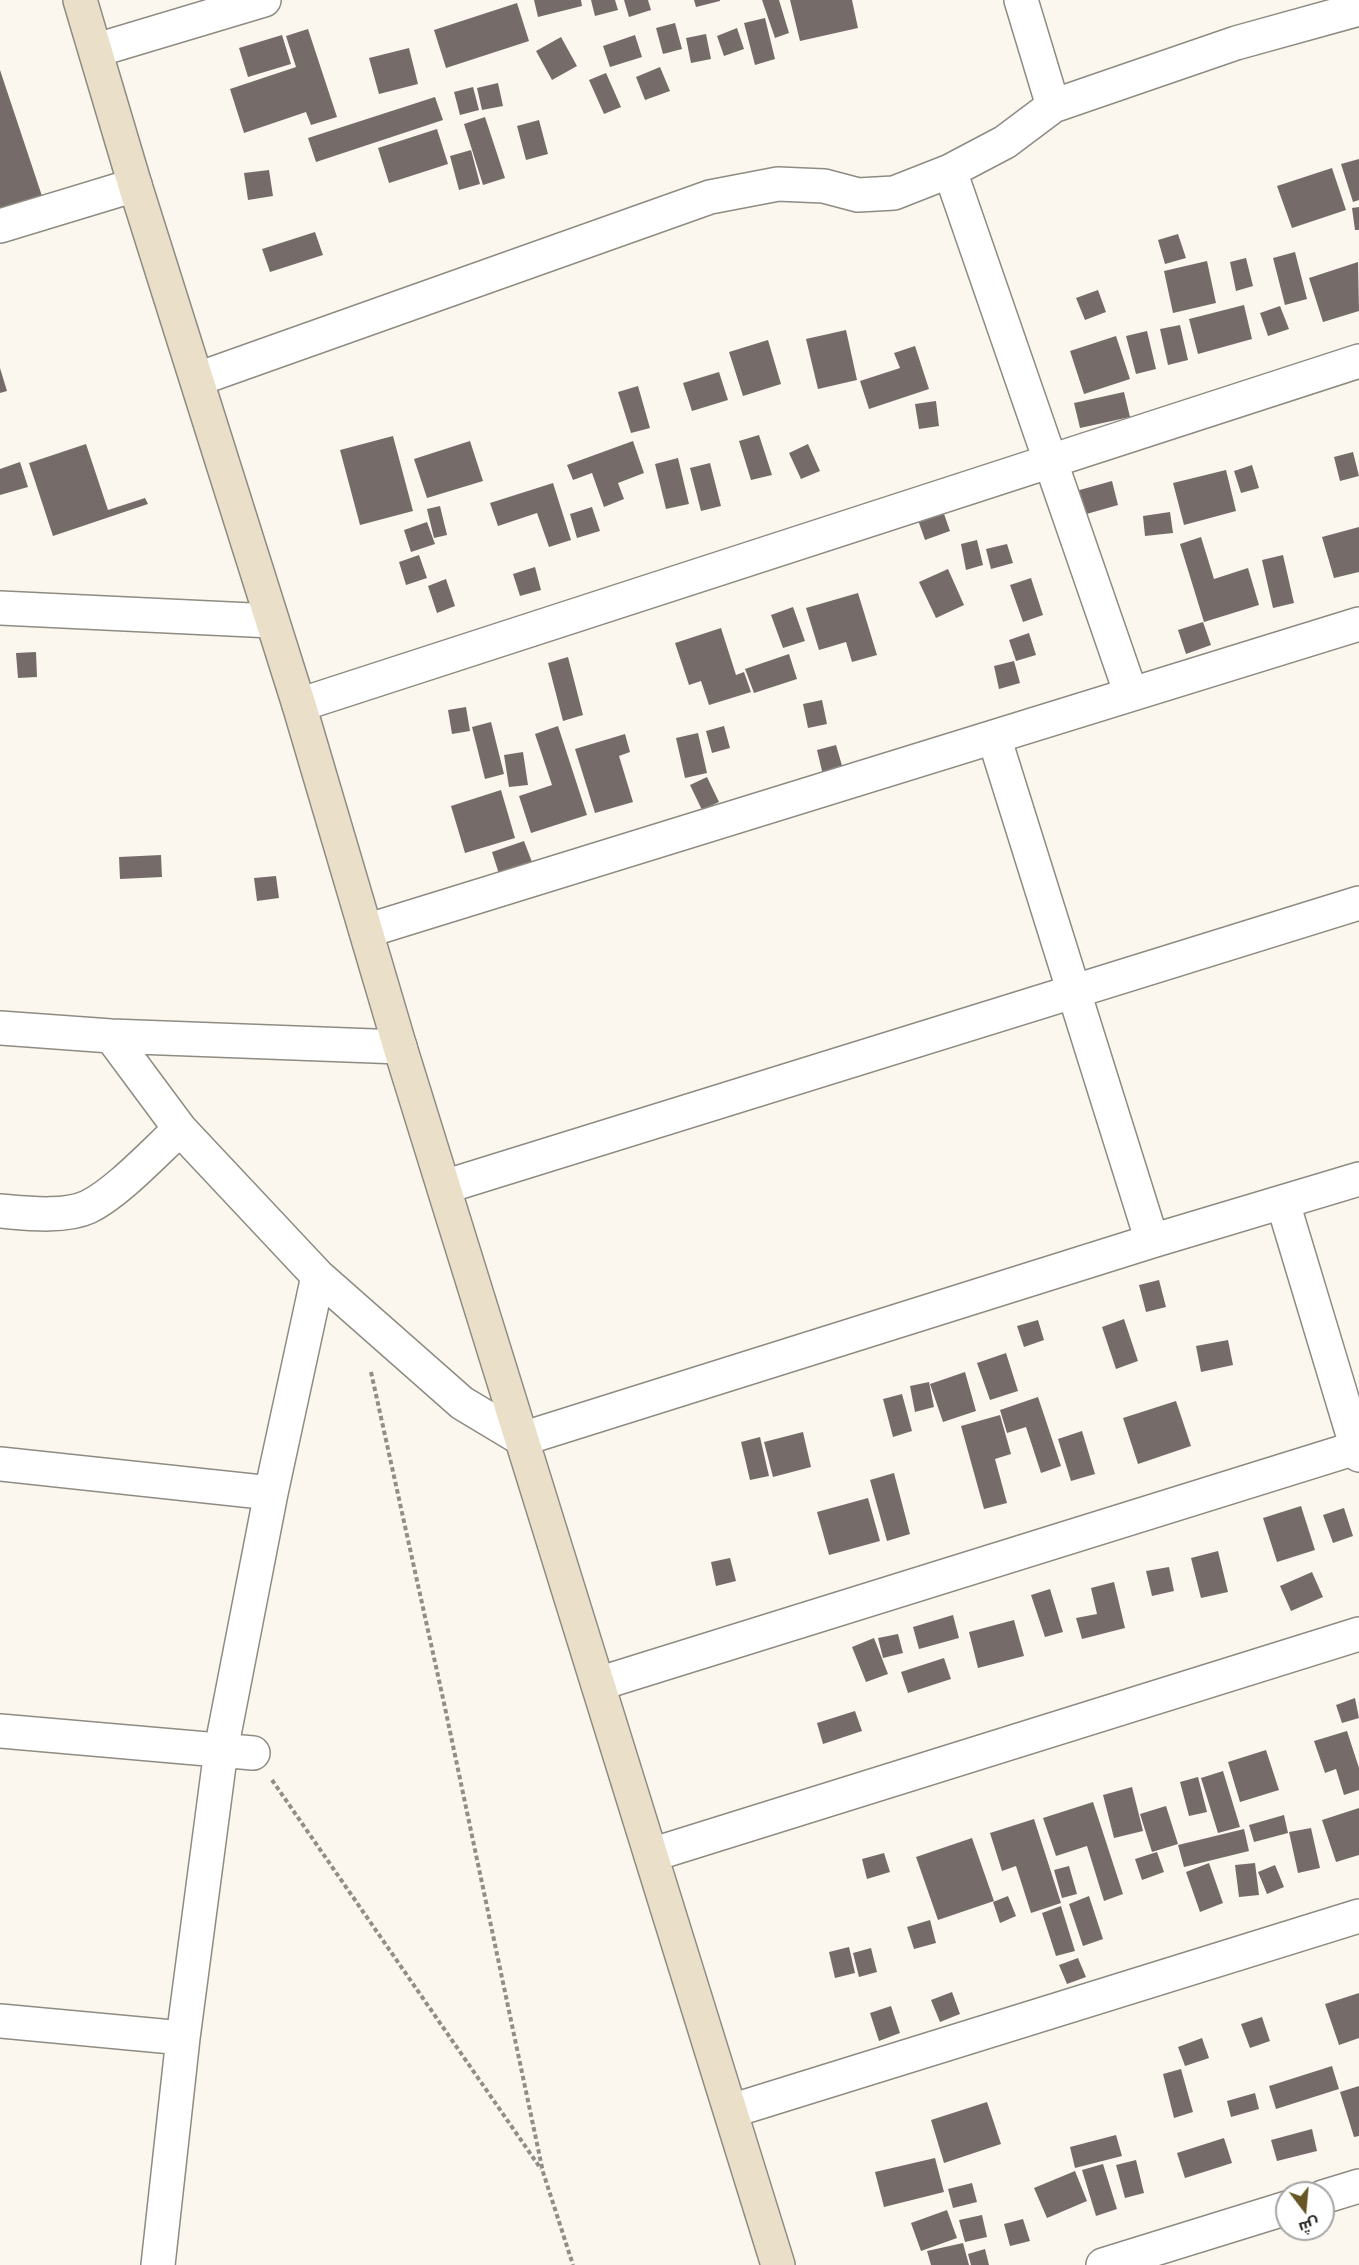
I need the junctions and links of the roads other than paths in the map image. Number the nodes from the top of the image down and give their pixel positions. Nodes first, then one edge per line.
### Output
1 (80, 0) edge
2 (264, 0) edge
3 (1022, 0) edge
4 (1359, 9) edge
5 (97, 50) junction
6 (1053, 106) junction
7 (950, 171) junction
8 (135, 185) junction
9 (0, 226) edge
10 (1359, 362) edge
11 (198, 379) junction
12 (1050, 463) junction
13 (0, 608) edge
14 (272, 621) junction
15 (1359, 624) edge
16 (1131, 694) junction
17 (299, 705) junction
18 (994, 736) junction
19 (1359, 903) edge
20 (366, 931) junction
21 (1074, 992) junction
22 (0, 1028) edge
23 (111, 1036) junction
24 (400, 1047) junction
25 (180, 1130) junction
26 (1359, 1179) edge
27 (444, 1187) junction
28 (1282, 1203) junction
29 (0, 1211) edge
30 (1152, 1241) junction
31 (318, 1276) junction
32 (522, 1439) junction
33 (1358, 1450) edge
34 (0, 1464) edge
35 (271, 1493) junction
36 (1359, 1634) edge
37 (598, 1684) junction
38 (0, 1731) edge
39 (237, 1751) junction
40 (651, 1855) junction
41 (1359, 1916) edge
42 (0, 2021) edge
43 (183, 2038) junction
44 (731, 2111) junction
45 (1359, 2186) edge
46 (1335, 2193) edge
47 (1275, 2212) edge
48 (158, 2265) edge
49 (778, 2265) edge
50 (1103, 2265) edge

1 - 5 main road
2 - 5 street
3 - 6 street
4 - 6 street
5 - 8 main road
6 - 7 street
7 - 11 street
7 - 12 street
8 - 9 street
8 - 11 main road
10 - 12 street
11 - 14 main road
12 - 16 street
12 - 17 street
13 - 14 street
14 - 17 main road
15 - 16 street
16 - 18 street
17 - 20 main road
18 - 20 street
18 - 21 street
19 - 21 street
20 - 24 main road
21 - 27 street
21 - 30 street
22 - 23 street
23 - 24 street
23 - 25 street
24 - 27 main road
25 - 29 street
25 - 31 street
26 - 28 street
27 - 32 main road
28 - 30 street
28 - 33 street
30 - 32 street
31 - 32 street
31 - 35 street
32 - 37 main road
33 - 37 street
34 - 35 street
35 - 39 street
36 - 40 street
37 - 40 main road
38 - 39 street
39 - 43 street
40 - 44 main road
41 - 44 street
42 - 43 street
43 - 48 street
44 - 49 main road
45 - 46 street
47 - 50 street

